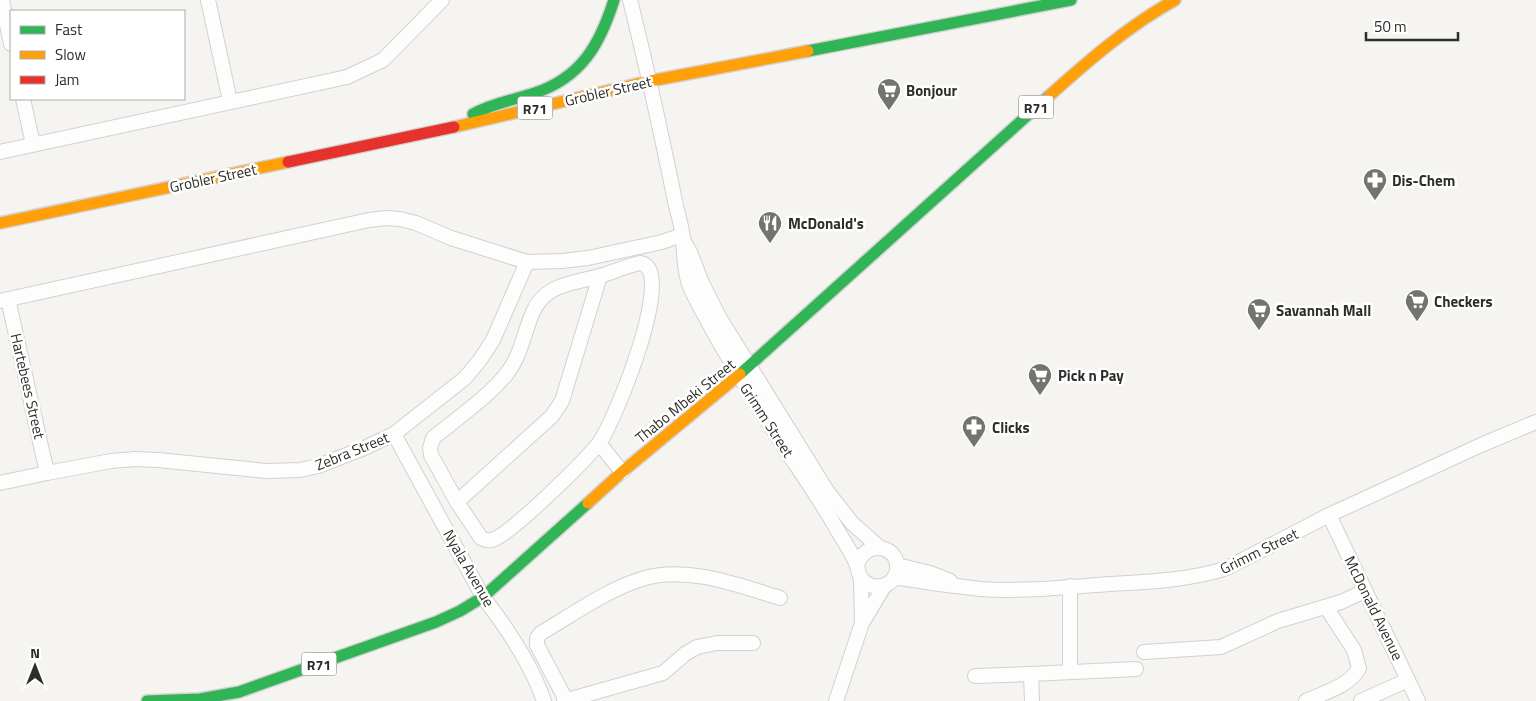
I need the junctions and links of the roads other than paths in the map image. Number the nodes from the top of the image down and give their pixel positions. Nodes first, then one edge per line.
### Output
1 (2, 0) edge
2 (208, 0) edge
3 (441, 0) edge
4 (614, 0) edge
5 (630, 0) edge
6 (1072, 0) edge
7 (1175, 0) edge
8 (10, 39) edge
9 (650, 81) junction
10 (23, 100) edge
11 (230, 101) junction
12 (454, 127) junction
13 (33, 144) junction
14 (0, 152) edge
15 (0, 223) edge
16 (682, 237) junction
17 (527, 262) junction
18 (600, 276) junction
19 (4, 300) edge
20 (744, 372) junction
21 (1536, 422) edge
22 (394, 434) junction
23 (599, 443) junction
24 (622, 472) junction
25 (47, 473) junction
26 (0, 484) edge
27 (457, 502) junction
28 (1330, 515) junction
29 (880, 548) junction
30 (859, 573) junction
31 (892, 576) junction
32 (1070, 586) junction
33 (1365, 591) junction
34 (483, 596) junction
35 (780, 598) dead end
36 (1326, 606) junction
37 (862, 623) junction
38 (753, 643) dead end
39 (1144, 652) dead end
40 (1136, 669) dead end
41 (1070, 672) junction
42 (1031, 674) junction
43 (974, 676) dead end
44 (1408, 680) junction
45 (147, 701) edge
46 (544, 701) edge
47 (565, 701) edge
48 (836, 701) edge
49 (1032, 701) edge
50 (1306, 701) edge
51 (1362, 701) edge
52 (1418, 701) edge

1 - 8 street
2 - 11 street
3 - 11 street
4 - 12 main road
5 - 9 street, Grimm Street
6 - 9 main road, Grobler Street / R71
7 - 20 main road, Thabo Mbeki Street / R71
9 - 12 main road, Grobler Street / R71
9 - 16 street, Grimm Street
10 - 13 street
11 - 13 street
12 - 15 main road, Grobler Street / R71
13 - 14 street
16 - 17 street
16 - 20 street, Grimm Street
17 - 19 street
17 - 22 street, Zebra Street
18 - 23 street
18 - 27 street
18 - 27 street
19 - 25 street, Hartebees Street
20 - 24 main road, Thabo Mbeki Street / R71
20 - 29 street, Grimm Street
20 - 30 street, Grimm Street
21 - 28 street, Grimm Street
22 - 25 street, Zebra Street
22 - 34 street, Nyala Avenue
23 - 24 street
23 - 27 street
24 - 34 main road, Thabo Mbeki Street / R71
25 - 26 street, Zebra Street
28 - 32 street, Grimm Street
28 - 33 street, McDonald Avenue
29 - 30 street
29 - 31 street
30 - 31 street
30 - 37 street
31 - 32 street, Grimm Street
31 - 37 street
32 - 41 street
33 - 36 street
33 - 44 street, McDonald Avenue
34 - 45 main road, Thabo Mbeki Street / R71
34 - 46 street, Nyala Avenue
35 - 47 street
36 - 39 street
36 - 50 street
37 - 48 street
38 - 47 street
40 - 41 street
41 - 42 street
42 - 43 street
42 - 49 street
44 - 51 street
44 - 52 street, McDonald Avenue

